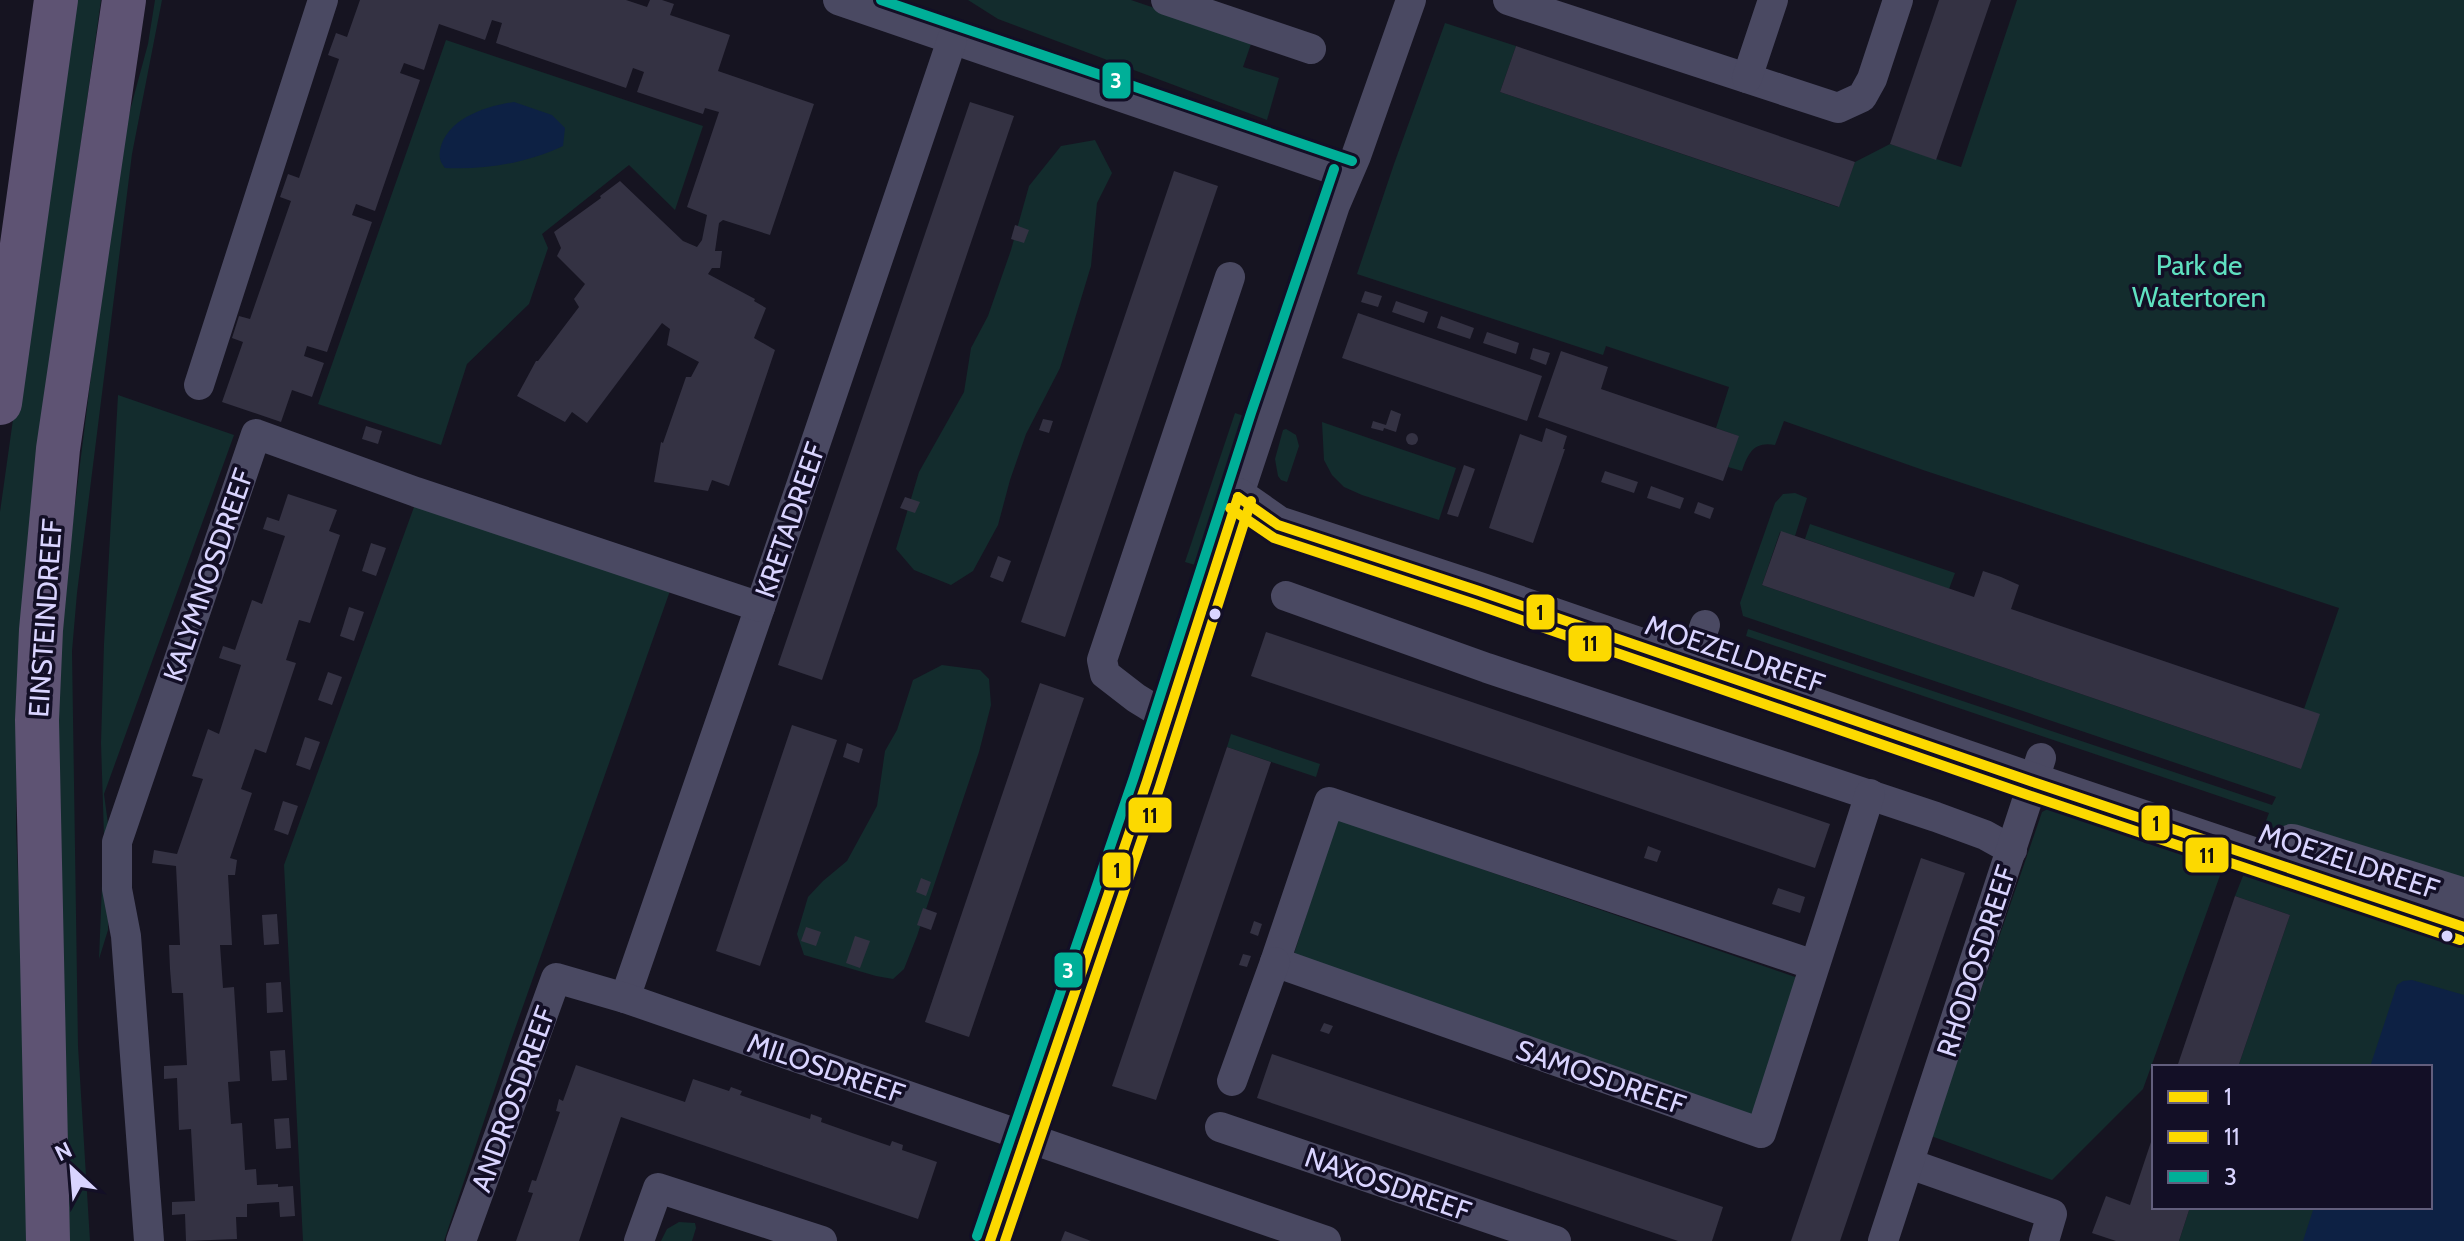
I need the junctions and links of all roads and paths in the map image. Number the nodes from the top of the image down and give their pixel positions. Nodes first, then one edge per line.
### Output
1 (56, 0) edge
2 (124, 0) edge
3 (323, 0) edge
4 (838, 0) edge
5 (1166, 0) edge
6 (1411, 0) edge
7 (1508, 0) edge
8 (1773, 0) edge
9 (1898, 0) edge
10 (952, 40) junction
11 (1311, 49) dead end
12 (1747, 78) junction
13 (1347, 174) junction
14 (1230, 277) dead end
15 (199, 385) dead end
16 (0, 403) edge
17 (1238, 497) junction
18 (1286, 596) dead end
19 (760, 607) junction
20 (1167, 717) junction
21 (2037, 770) junction
22 (1870, 794) junction
23 (2012, 850) junction
24 (2464, 897) edge
25 (2464, 927) edge
26 (1275, 962) junction
27 (1814, 965) junction
28 (625, 998) junction
29 (1232, 1081) dead end
30 (1220, 1127) dead end
31 (1026, 1138) junction
32 (1910, 1164) junction
33 (48, 1241) edge
34 (149, 1241) edge
35 (461, 1241) edge
36 (639, 1241) edge
37 (822, 1241) edge
38 (990, 1241) edge
39 (1326, 1241) edge
40 (1556, 1241) edge
41 (1883, 1241) edge
42 (2044, 1241) edge

1 - 16 main road
2 - 33 main road, EINSTEINDREEF
3 - 15 street
4 - 10 street
5 - 11 street
6 - 13 street
7 - 12 street
8 - 12 street
9 - 12 street
10 - 13 street
10 - 19 street, KRETADREEF
13 - 17 street
14 - 20 street
17 - 20 street
17 - 21 street, MOEZELDREEF
18 - 22 street
19 - 28 street, KRETADREEF
19 - 34 street, KALYMNOSDREEF
20 - 31 street
21 - 23 street, RHODOSDREEF
21 - 24 street, MOEZELDREEF
21 - 25 street, MOEZELDREEF
22 - 23 street
22 - 27 street, SAMOSDREEF
23 - 32 street, RHODOSDREEF
26 - 27 street
26 - 27 street, SAMOSDREEF
26 - 29 street
28 - 31 street, MILOSDREEF
28 - 35 street, ANDROSDREEF
30 - 40 street, NAXOSDREEF
31 - 38 street
31 - 39 street
32 - 41 street, RHODOSDREEF
32 - 42 street
36 - 37 street

